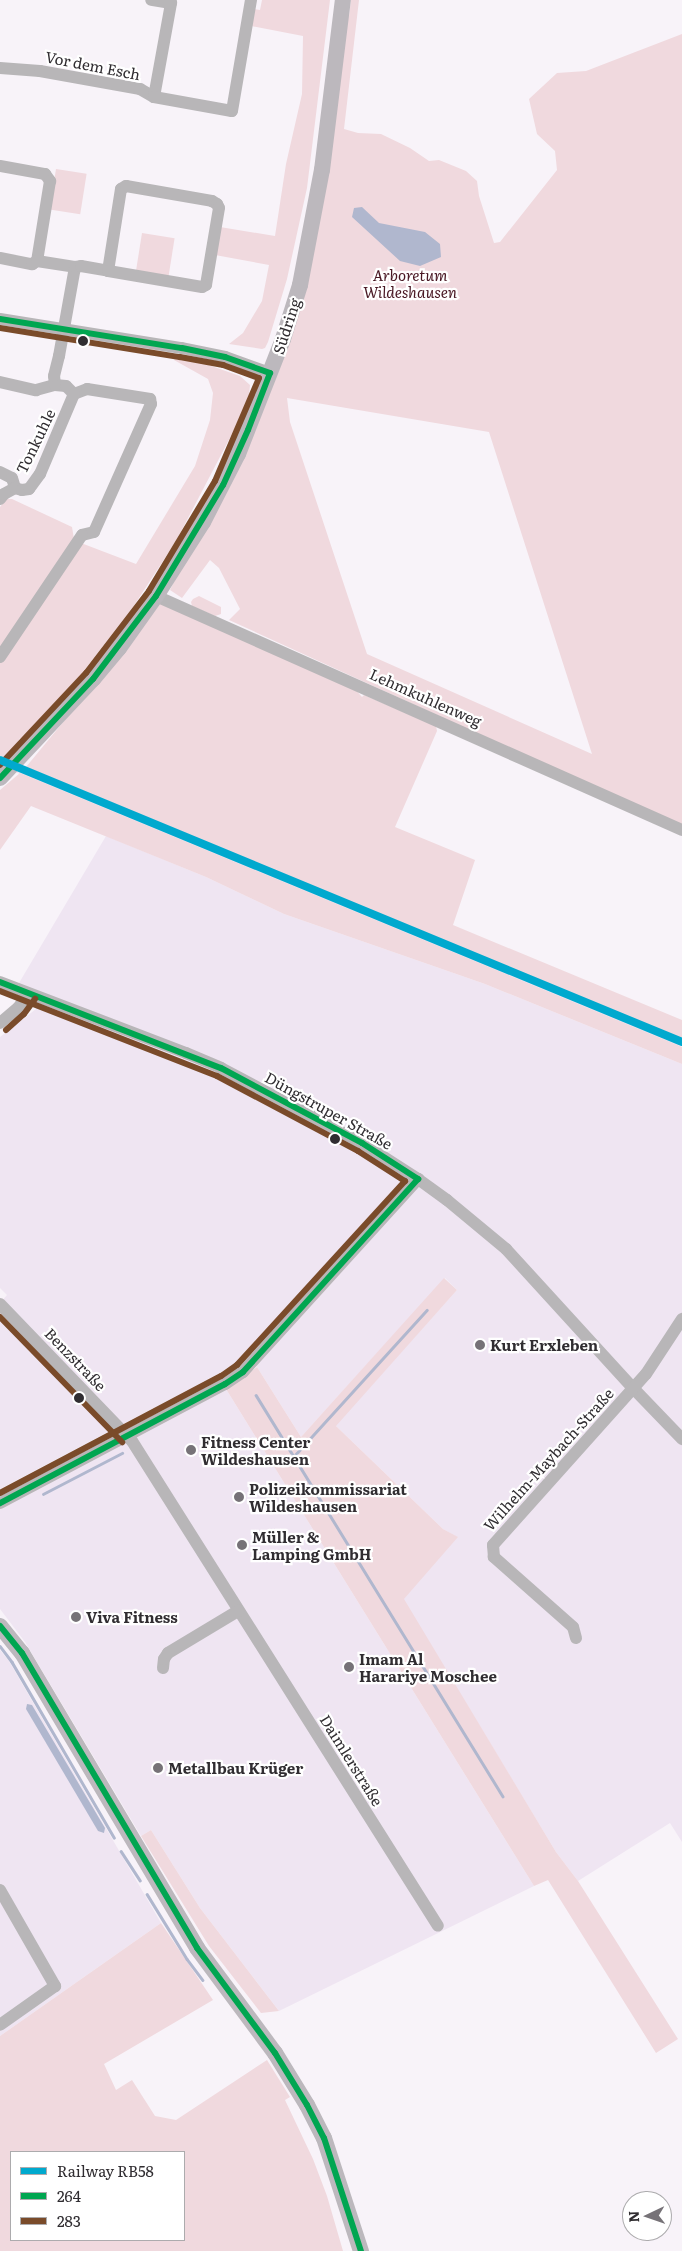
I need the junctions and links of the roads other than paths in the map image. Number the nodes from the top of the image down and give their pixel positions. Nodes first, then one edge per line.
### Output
1 (151, 0) edge
2 (251, 0) edge
3 (343, 0) edge
4 (171, 2) edge
5 (0, 68) edge
6 (154, 97) junction
7 (0, 166) edge
8 (0, 258) edge
9 (37, 261) junction
10 (75, 267) junction
11 (108, 271) junction
12 (0, 318) edge
13 (64, 330) junction
14 (270, 373) junction
15 (0, 382) edge
16 (55, 385) junction
17 (74, 394) junction
18 (0, 472) edge
19 (15, 488) junction
20 (0, 499) edge
21 (156, 596) junction
22 (0, 657) edge
23 (0, 778) edge
24 (682, 830) edge
25 (0, 982) edge
26 (28, 994) junction
27 (0, 1023) edge
28 (418, 1179) junction
29 (0, 1304) edge
30 (682, 1320) edge
31 (633, 1388) junction
32 (128, 1436) junction
33 (682, 1439) edge
34 (0, 1503) edge
35 (238, 1611) junction
36 (0, 1626) edge
37 (576, 1638) dead end
38 (163, 1668) dead end
39 (0, 1890) edge
40 (438, 1926) dead end
41 (0, 2025) edge
42 (361, 2251) edge

1 - 4 street, Vor dem Esch
2 - 6 street
3 - 14 main road, Südring
4 - 6 street, Vor dem Esch
5 - 6 street, Vor dem Esch
7 - 9 street
8 - 9 street
9 - 10 street
10 - 11 street
10 - 13 street
11 - 11 street
12 - 13 street
13 - 14 street
13 - 16 street
14 - 21 main road, Südring
15 - 16 street
16 - 17 street
17 - 19 street, Tonkuhle
17 - 22 street
18 - 19 street, Tonkuhle
19 - 20 street, Tonkuhle
21 - 23 main road, Südring
21 - 24 street, Lehmkuhlenweg
25 - 26 street, Düngstruper Straße
26 - 27 street
26 - 28 street, Düngstruper Straße
28 - 31 street, Düngstruper Straße
28 - 32 street
29 - 32 street, Benzstraße
30 - 31 street
31 - 33 street, Düngstruper Straße
31 - 37 street, Wilhelm-Maybach-Straße
32 - 34 street
32 - 35 street, Daimlerstraße
35 - 38 street
35 - 40 street, Daimlerstraße
36 - 42 main road
39 - 41 street

